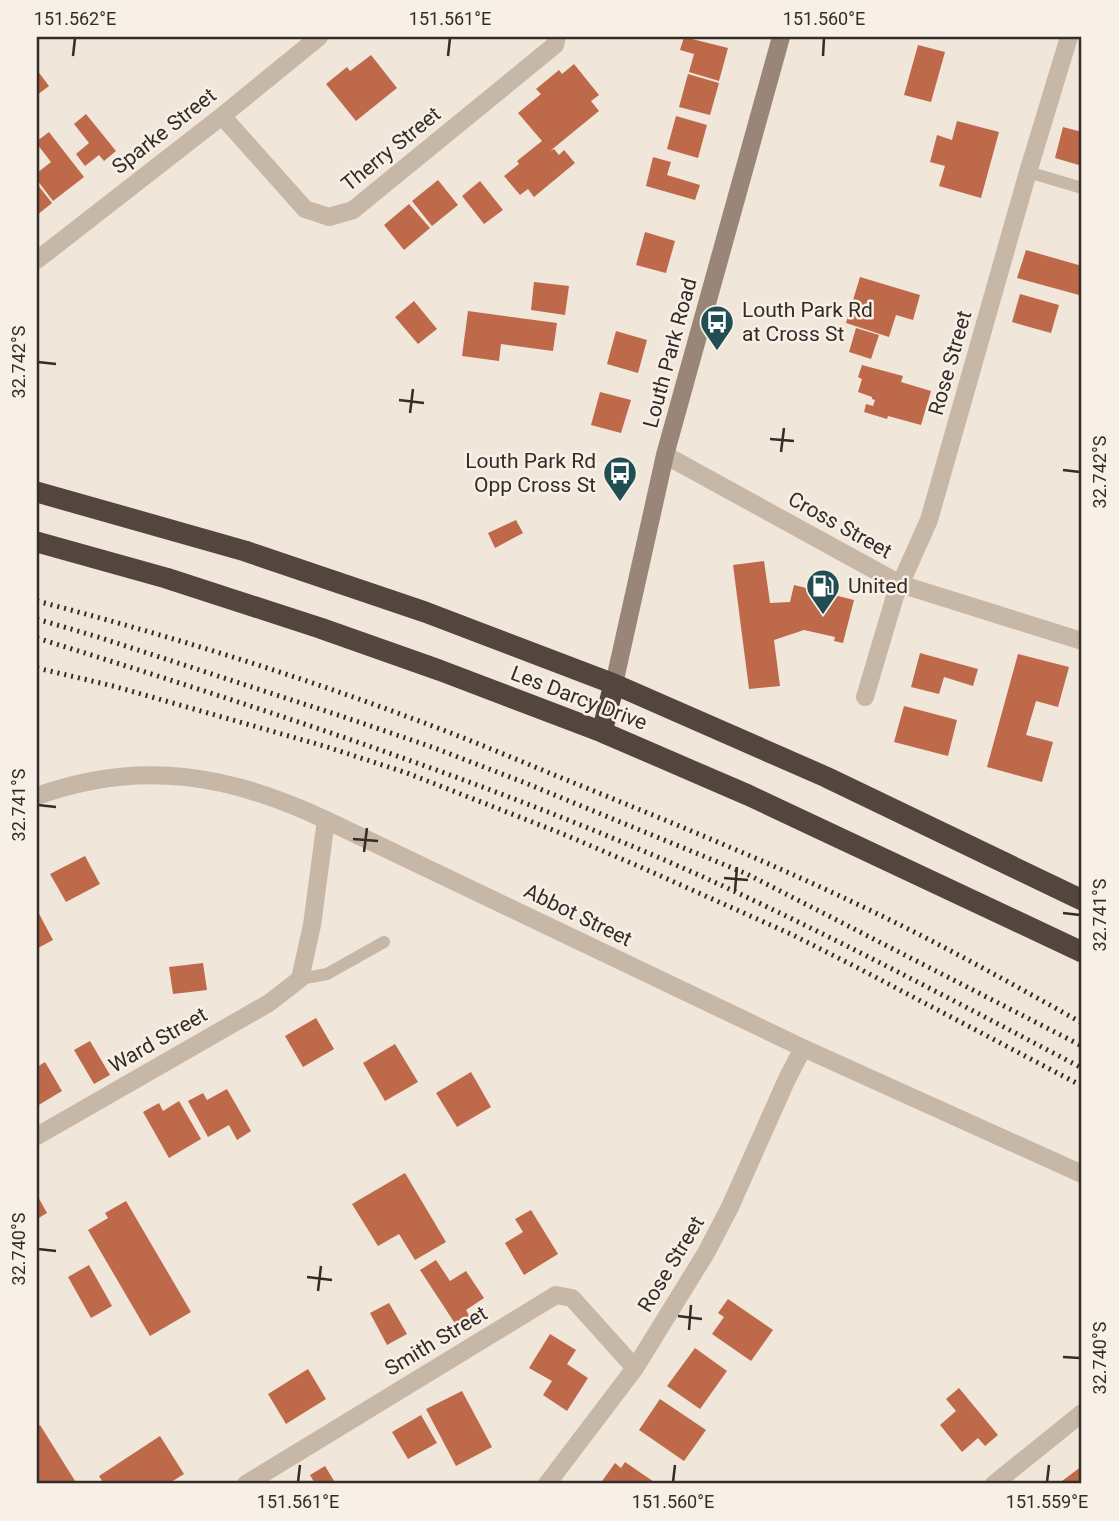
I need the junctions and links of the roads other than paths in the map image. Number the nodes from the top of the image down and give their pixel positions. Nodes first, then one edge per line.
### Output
1 (318, 37) edge
2 (557, 37) edge
3 (780, 37) edge
4 (1069, 37) edge
5 (1082, 40) edge
6 (222, 116) junction
7 (1028, 172) junction
8 (1082, 188) edge
9 (37, 260) edge
10 (665, 455) junction
11 (37, 492) edge
12 (37, 542) edge
13 (900, 584) junction
14 (1082, 641) edge
15 (614, 684) junction
16 (865, 697) dead end
17 (603, 732) junction
18 (37, 796) edge
19 (326, 820) junction
20 (1082, 900) edge
21 (384, 942) dead end
22 (1082, 952) edge
23 (300, 979) junction
24 (803, 1048) junction
25 (37, 1136) edge
26 (1082, 1174) edge
27 (635, 1368) junction
28 (1082, 1413) edge
29 (246, 1484) edge
30 (547, 1484) edge
31 (994, 1484) edge

1 - 6 street, Sparke Street
2 - 6 street, Therry Street
3 - 10 street, Louth Park Road
4 - 5 street
4 - 7 street, Rose Street
6 - 9 street, Sparke Street
7 - 8 lane
7 - 13 street, Rose Street
10 - 13 street, Cross Street
10 - 15 street, Louth Park Road
11 - 15 highway, Les Darcy Drive
12 - 17 highway, Les Darcy Drive
13 - 14 street, Cross Street
13 - 16 street, Rose Street
15 - 17 highway
15 - 20 highway, Les Darcy Drive
17 - 22 highway, Les Darcy Drive
18 - 19 street, Abbot Street
19 - 23 street
19 - 24 street, Abbot Street
21 - 23 lane, Ward Street
23 - 25 street, Ward Street
24 - 26 street, Abbot Street
24 - 27 street, Rose Street
27 - 29 street, Smith Street
27 - 30 street, Rose Street
28 - 31 street

